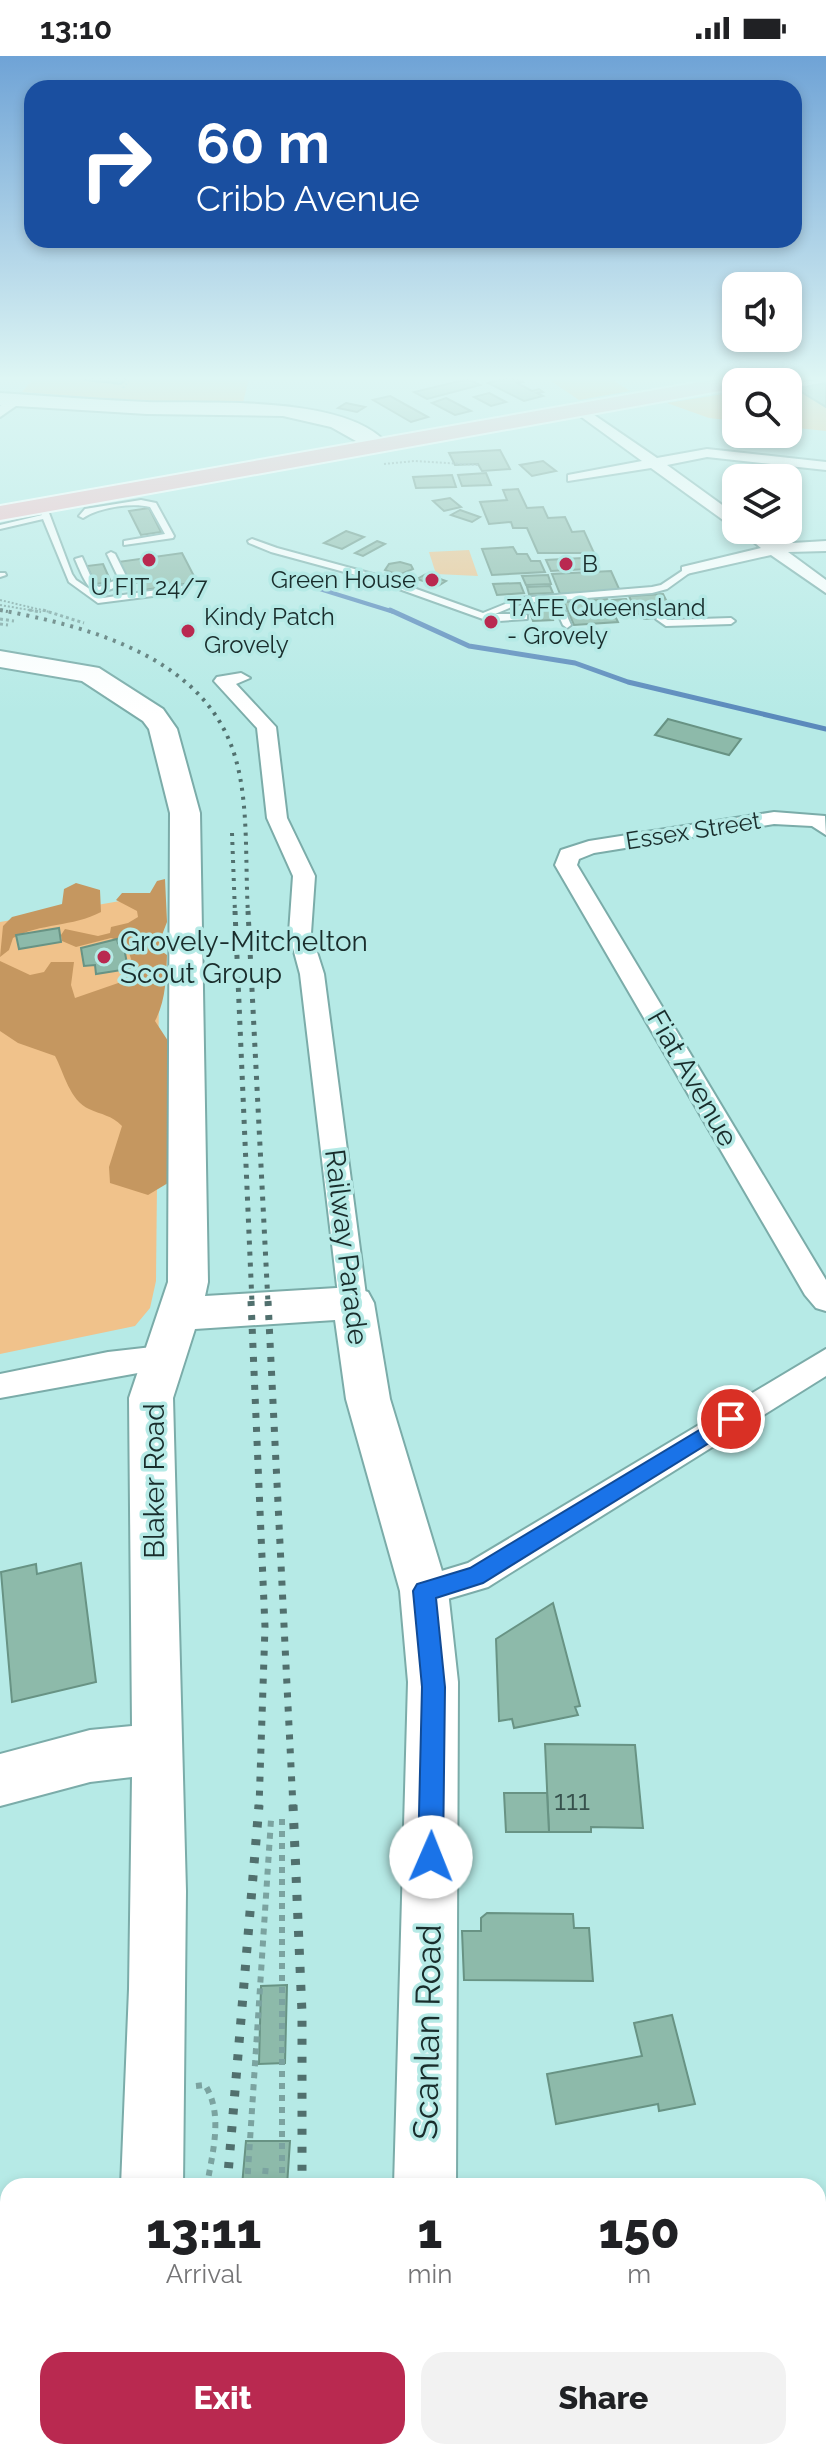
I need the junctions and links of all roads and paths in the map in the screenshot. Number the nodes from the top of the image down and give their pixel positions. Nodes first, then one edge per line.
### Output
1 (167, 490) edge
2 (693, 490) edge
3 (44, 511) junction
4 (722, 512) edge
5 (0, 513) edge
6 (83, 516) dead end
7 (0, 527) edge
8 (252, 541) dead end
9 (127, 543) dead end
10 (766, 544) edge
11 (826, 546) edge
12 (775, 551) junction
13 (111, 554) dead end
14 (79, 559) dead end
15 (688, 571) joint
16 (826, 588) edge
17 (184, 589) dead end
18 (555, 598) junction
19 (0, 603) edge
20 (41, 612) dead end
21 (488, 615) junction
22 (524, 617) dead end
23 (660, 619) dead end
24 (0, 621) edge
25 (14, 621) dead end
26 (731, 621) dead end
27 (84, 623) dead end
28 (8, 625) dead end
29 (567, 625) dead end
30 (0, 659) edge
31 (241, 678) dead end
32 (822, 824) edge
33 (569, 855) joint
34 (826, 1300) edge
35 (353, 1303) junction
36 (172, 1336) junction
37 (826, 1361) edge
38 (0, 1386) edge
39 (424, 1591) junction
40 (158, 1749) junction
41 (0, 1780) edge
42 (282, 1819) dead end
43 (271, 1820) dead end
44 (190, 2086) dead end
45 (266, 2165) dead end
46 (152, 2178) edge
47 (208, 2178) edge
48 (248, 2178) edge
49 (265, 2178) edge
50 (282, 2178) edge
51 (425, 2178) edge

1 - 3 main road
2 - 4 street
3 - 5 main road
3 - 7 lane
3 - 17 lane
6 - 9 lane
8 - 21 lane
10 - 12 street
11 - 12 street
12 - 15 street
12 - 16 street
13 - 14 lane
15 - 18 lane
18 - 21 lane
18 - 29 lane
19 - 20 path
19 - 27 path
21 - 22 lane
23 - 26 lane
24 - 25 path
24 - 28 path
30 - 36 street, Blaker Road
31 - 35 street, Railway Parade
32 - 33 street, Essex Street
33 - 34 street, Fiat Avenue
35 - 36 street
35 - 39 street, Railway Parade
36 - 38 street
36 - 40 street, Blaker Road
37 - 39 street
39 - 51 street, Scanlan Road
40 - 41 street
40 - 46 street, Blaker Road
42 - 50 path
43 - 48 path
44 - 47 path
45 - 49 path

